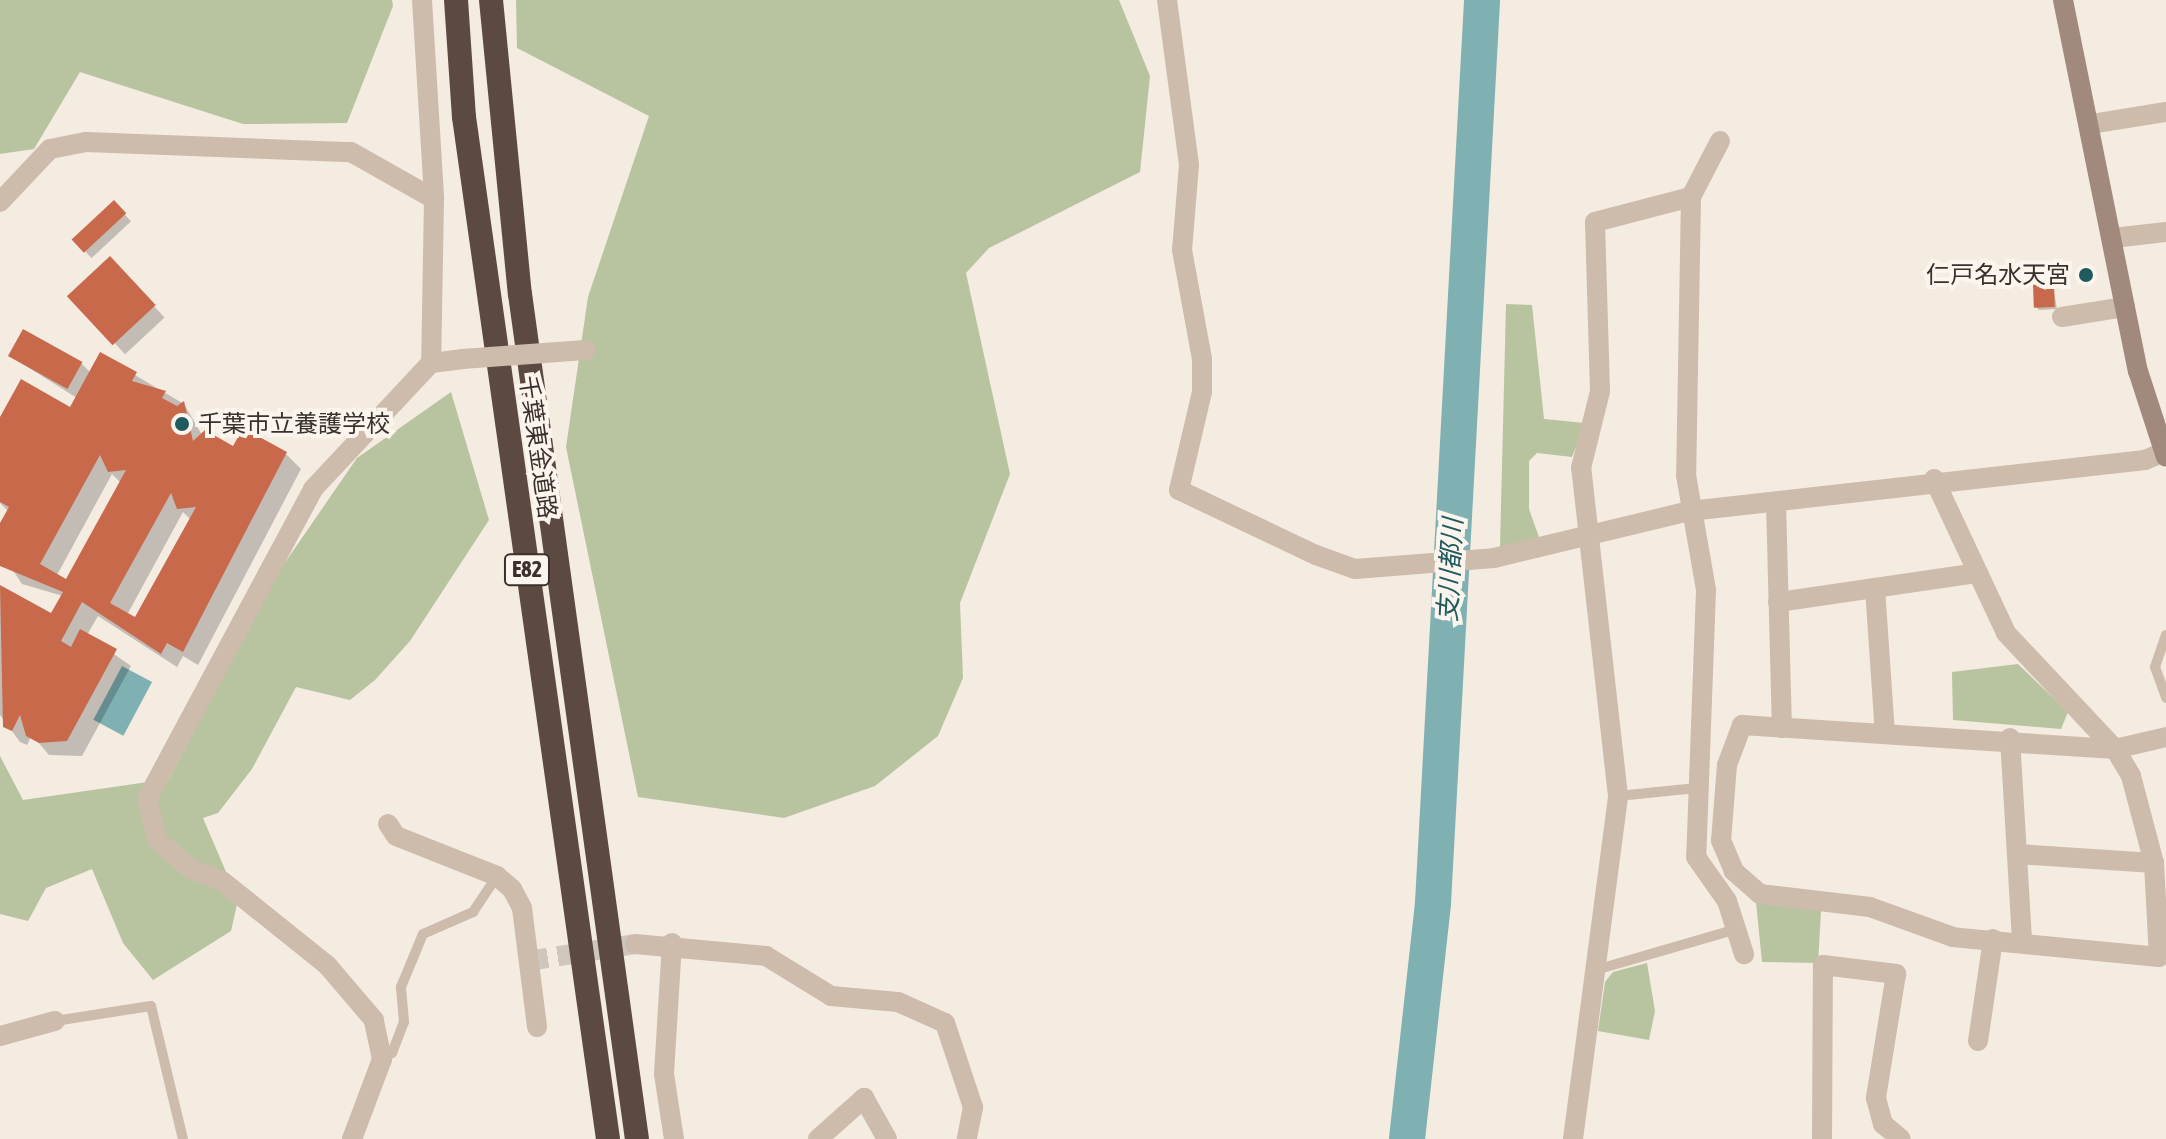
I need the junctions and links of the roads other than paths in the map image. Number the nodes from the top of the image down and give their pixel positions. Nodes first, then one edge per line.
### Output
1 (422, 0) edge
2 (456, 0) edge
3 (491, 0) edge
4 (1167, 0) edge
5 (2063, 0) edge
6 (2166, 112) edge
7 (2091, 124) junction
8 (1720, 141) dead end
9 (1691, 197) junction
10 (434, 199) junction
11 (0, 202) edge
12 (2166, 232) edge
13 (2113, 238) junction
14 (2125, 307) junction
15 (2062, 317) dead end
16 (586, 350) dead end
17 (431, 363) junction
18 (2165, 454) edge
19 (1934, 479) junction
20 (1776, 502) junction
21 (1690, 511) junction
22 (1589, 535) junction
23 (1978, 573) junction
24 (1875, 588) junction
25 (1778, 602) junction
26 (2166, 635) edge
27 (2166, 698) edge
28 (1782, 728) junction
29 (1885, 733) junction
30 (2166, 737) edge
31 (2010, 738) junction
32 (2115, 749) junction
33 (1697, 788) junction
34 (1618, 796) junction
35 (388, 824) dead end
36 (2017, 854) junction
37 (2154, 863) junction
38 (497, 876) junction
39 (1737, 929) junction
40 (1993, 939) junction
41 (2022, 942) junction
42 (672, 943) junction
43 (635, 944) tunnel mouth
44 (1744, 954) dead end
45 (1599, 969) junction
46 (55, 1021) joint
47 (537, 1027) dead end
48 (0, 1036) edge
49 (1978, 1041) dead end
50 (382, 1059) junction
51 (183, 1139) edge
52 (352, 1139) edge
53 (608, 1139) edge
54 (637, 1139) edge
55 (674, 1139) edge
56 (818, 1139) edge
57 (887, 1139) edge
58 (967, 1139) edge
59 (1573, 1139) edge
60 (1822, 1139) edge
61 (1901, 1139) edge

1 - 10 street
2 - 53 highway, 千葉東金道路 / E82
3 - 54 highway, 千葉東金道路 / E82
4 - 22 street
5 - 7 street
6 - 7 street
7 - 13 street
8 - 9 street
9 - 21 street
9 - 22 street
10 - 11 street
10 - 17 street
12 - 13 street
13 - 14 street
14 - 15 street
14 - 18 street
16 - 17 street, bridge
17 - 50 street
18 - 19 street
19 - 20 street
19 - 23 street
20 - 21 street
20 - 25 street
21 - 22 street
21 - 33 street
22 - 34 street
23 - 24 street
23 - 32 street
24 - 25 street
24 - 29 street
25 - 28 street
26 - 27 lane
28 - 29 street
28 - 40 street
29 - 31 street
30 - 32 street
31 - 32 street
31 - 36 street
32 - 37 street
33 - 34 lane
33 - 39 street
34 - 45 street
35 - 38 street
36 - 37 street
36 - 41 street
37 - 41 street
38 - 47 street
38 - 50 lane
39 - 44 street
39 - 45 lane
40 - 41 street
40 - 49 street
42 - 43 street
42 - 55 street
42 - 58 street
45 - 59 street
46 - 48 street
46 - 51 lane
50 - 52 street
56 - 57 street
60 - 61 street

